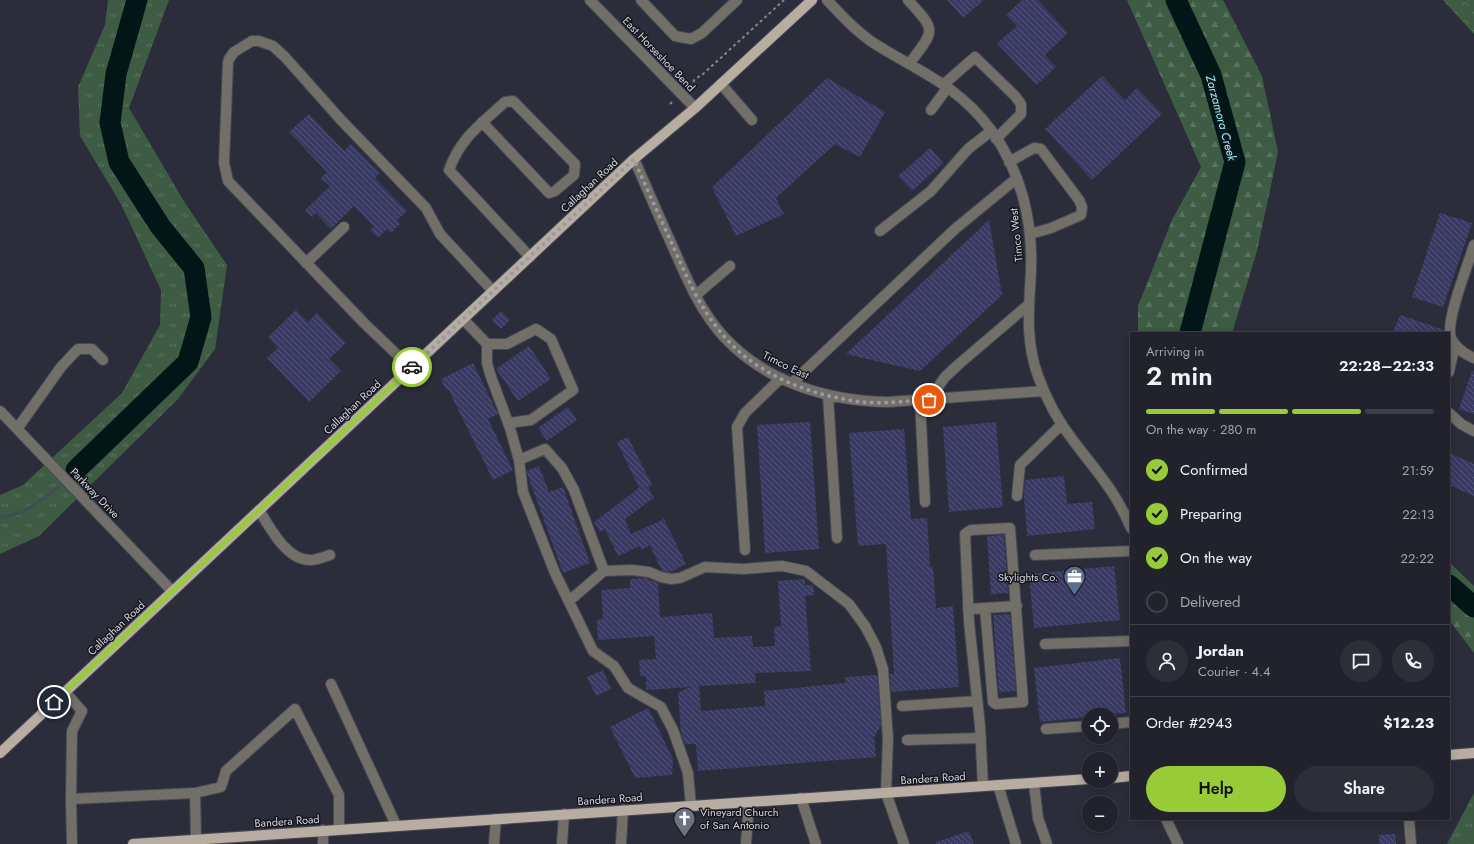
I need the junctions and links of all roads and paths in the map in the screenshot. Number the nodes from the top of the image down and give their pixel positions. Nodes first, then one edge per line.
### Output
1 (590, 0) edge
2 (641, 0) edge
3 (736, 0) edge
4 (784, 0) edge
5 (812, 0) edge
6 (827, 0) edge
7 (908, 0) edge
8 (910, 63) junction
9 (721, 84) junction
10 (946, 85) junction
11 (690, 86) dead end
12 (695, 108) junction
13 (931, 110) dead end
14 (752, 120) dead end
15 (482, 122) junction
16 (994, 135) junction
17 (634, 159) junction
18 (1009, 162) junction
19 (1017, 178) junction
20 (344, 227) dead end
21 (880, 230) dead end
22 (1030, 234) junction
23 (1474, 245) edge
24 (530, 257) junction
25 (306, 263) junction
26 (730, 266) dead end
27 (493, 291) junction
28 (696, 295) junction
29 (1028, 305) junction
30 (463, 319) junction
31 (487, 344) junction
32 (1455, 344) junction
33 (1474, 358) edge
34 (103, 360) dead end
35 (1450, 367) edge
36 (411, 368) junction
37 (781, 378) junction
38 (792, 383) junction
39 (1044, 391) junction
40 (828, 396) junction
41 (924, 400) junction
42 (0, 411) edge
43 (1450, 414) edge
44 (508, 423) junction
45 (1062, 424) junction
46 (17, 429) junction
47 (1474, 431) edge
48 (519, 460) junction
49 (1017, 496) dead end
50 (925, 502) dead end
51 (259, 510) junction
52 (1130, 526) edge
53 (837, 538) dead end
54 (744, 550) dead end
55 (1130, 551) edge
56 (330, 555) dead end
57 (1035, 555) dead end
58 (604, 571) junction
59 (172, 591) junction
60 (569, 601) junction
61 (1017, 606) junction
62 (985, 608) junction
63 (968, 609) junction
64 (1130, 641) edge
65 (1045, 644) dead end
66 (331, 684) dead end
67 (65, 692) junction
68 (977, 701) junction
69 (902, 706) dead end
70 (1130, 722) edge
71 (1118, 723) edge
72 (1082, 726) edge
73 (1046, 729) dead end
74 (981, 738) junction
75 (907, 740) dead end
76 (0, 753) edge
77 (1474, 754) edge
78 (1450, 755) edge
79 (1130, 776) edge
80 (1118, 777) edge
81 (1082, 780) edge
82 (1034, 783) junction
83 (998, 785) junction
84 (983, 786) junction
85 (195, 793) junction
86 (886, 793) junction
87 (800, 798) junction
88 (71, 799) junction
89 (749, 802) junction
90 (691, 806) junction
91 (623, 810) junction
92 (564, 814) junction
93 (496, 819) junction
94 (1166, 820) edge
95 (1409, 820) edge
96 (396, 825) junction
97 (339, 829) junction
98 (323, 830) junction
99 (196, 839) junction
100 (249, 840) edge
101 (182, 842) edge
102 (169, 843) edge
103 (72, 844) edge
104 (133, 844) edge
105 (138, 844) edge
106 (323, 844) edge
107 (494, 844) edge
108 (562, 844) edge
109 (621, 844) edge
110 (746, 844) edge
111 (816, 844) edge
112 (904, 844) edge
113 (1016, 844) edge
114 (1047, 844) edge
115 (1178, 844) edge
116 (1411, 844) edge

1 - 12 street, East Horseshoe Bend
2 - 3 street
4 - 11 path
5 - 9 main road, Callaghan Road
6 - 8 street, Timco West
7 - 8 street
8 - 10 street, Timco West
9 - 12 main road, Callaghan Road
9 - 14 street
10 - 13 street
10 - 16 street, Timco West
10 - 16 street
12 - 17 main road, Callaghan Road
15 - 15 street
15 - 24 street
16 - 18 street, Timco West
16 - 21 street
17 - 24 main road, Callaghan Road
17 - 28 street, Timco East
18 - 19 street, Timco West
18 - 22 street
19 - 22 street, Timco West
19 - 38 street
20 - 25 street
22 - 29 street, Timco West
23 - 32 street
24 - 27 main road, Callaghan Road
25 - 27 street
25 - 36 street
26 - 28 street
27 - 30 main road, Callaghan Road
28 - 37 street, Timco East
29 - 39 street, Timco West
29 - 41 street
30 - 31 street
30 - 36 main road, Callaghan Road
31 - 44 street
31 - 44 street
32 - 33 street
32 - 35 street
34 - 46 street
36 - 51 main road, Callaghan Road
37 - 38 street, Timco East
37 - 54 street
38 - 40 street, Timco East
39 - 41 street, Timco East
39 - 45 street, Timco West
40 - 41 street, Timco East
40 - 53 street
41 - 50 street
42 - 46 street, Parkway Drive
43 - 47 street
44 - 48 street
45 - 49 street
45 - 52 street, Timco West
46 - 59 street, Parkway Drive
48 - 58 street
48 - 60 street
51 - 56 street
51 - 59 main road, Callaghan Road
55 - 57 street
58 - 60 street
58 - 86 street
59 - 67 main road, Callaghan Road
60 - 90 street
61 - 62 street
61 - 62 street
61 - 63 street
62 - 63 street
63 - 68 street
64 - 65 street
66 - 96 street
67 - 76 main road, Callaghan Road
67 - 88 street
68 - 69 street
68 - 74 street
70 - 71 street
72 - 73 street
74 - 75 street
74 - 84 street
77 - 78 main road
79 - 80 main road
81 - 82 main road, Bandera Road
82 - 83 main road, Bandera Road
82 - 114 street
83 - 84 main road, Bandera Road
83 - 113 street
84 - 86 main road, Bandera Road
85 - 88 street
85 - 97 street
85 - 99 street
86 - 87 main road, Bandera Road
86 - 112 street
87 - 89 main road, Bandera Road
87 - 111 street
88 - 103 street
89 - 90 main road, Bandera Road
89 - 110 street
90 - 91 main road, Bandera Road
91 - 92 main road, Bandera Road
91 - 109 street
92 - 93 main road, Bandera Road
92 - 108 street
93 - 96 main road, Bandera Road
93 - 107 street
94 - 115 street
95 - 116 street
96 - 97 main road, Bandera Road
97 - 98 main road, Bandera Road
98 - 100 main road, Bandera Road
98 - 106 street
99 - 100 main road, Bandera Road
99 - 101 main road, Bandera Road
101 - 102 main road, Bandera Road
102 - 105 main road, Bandera Road
104 - 105 main road, Bandera Road

